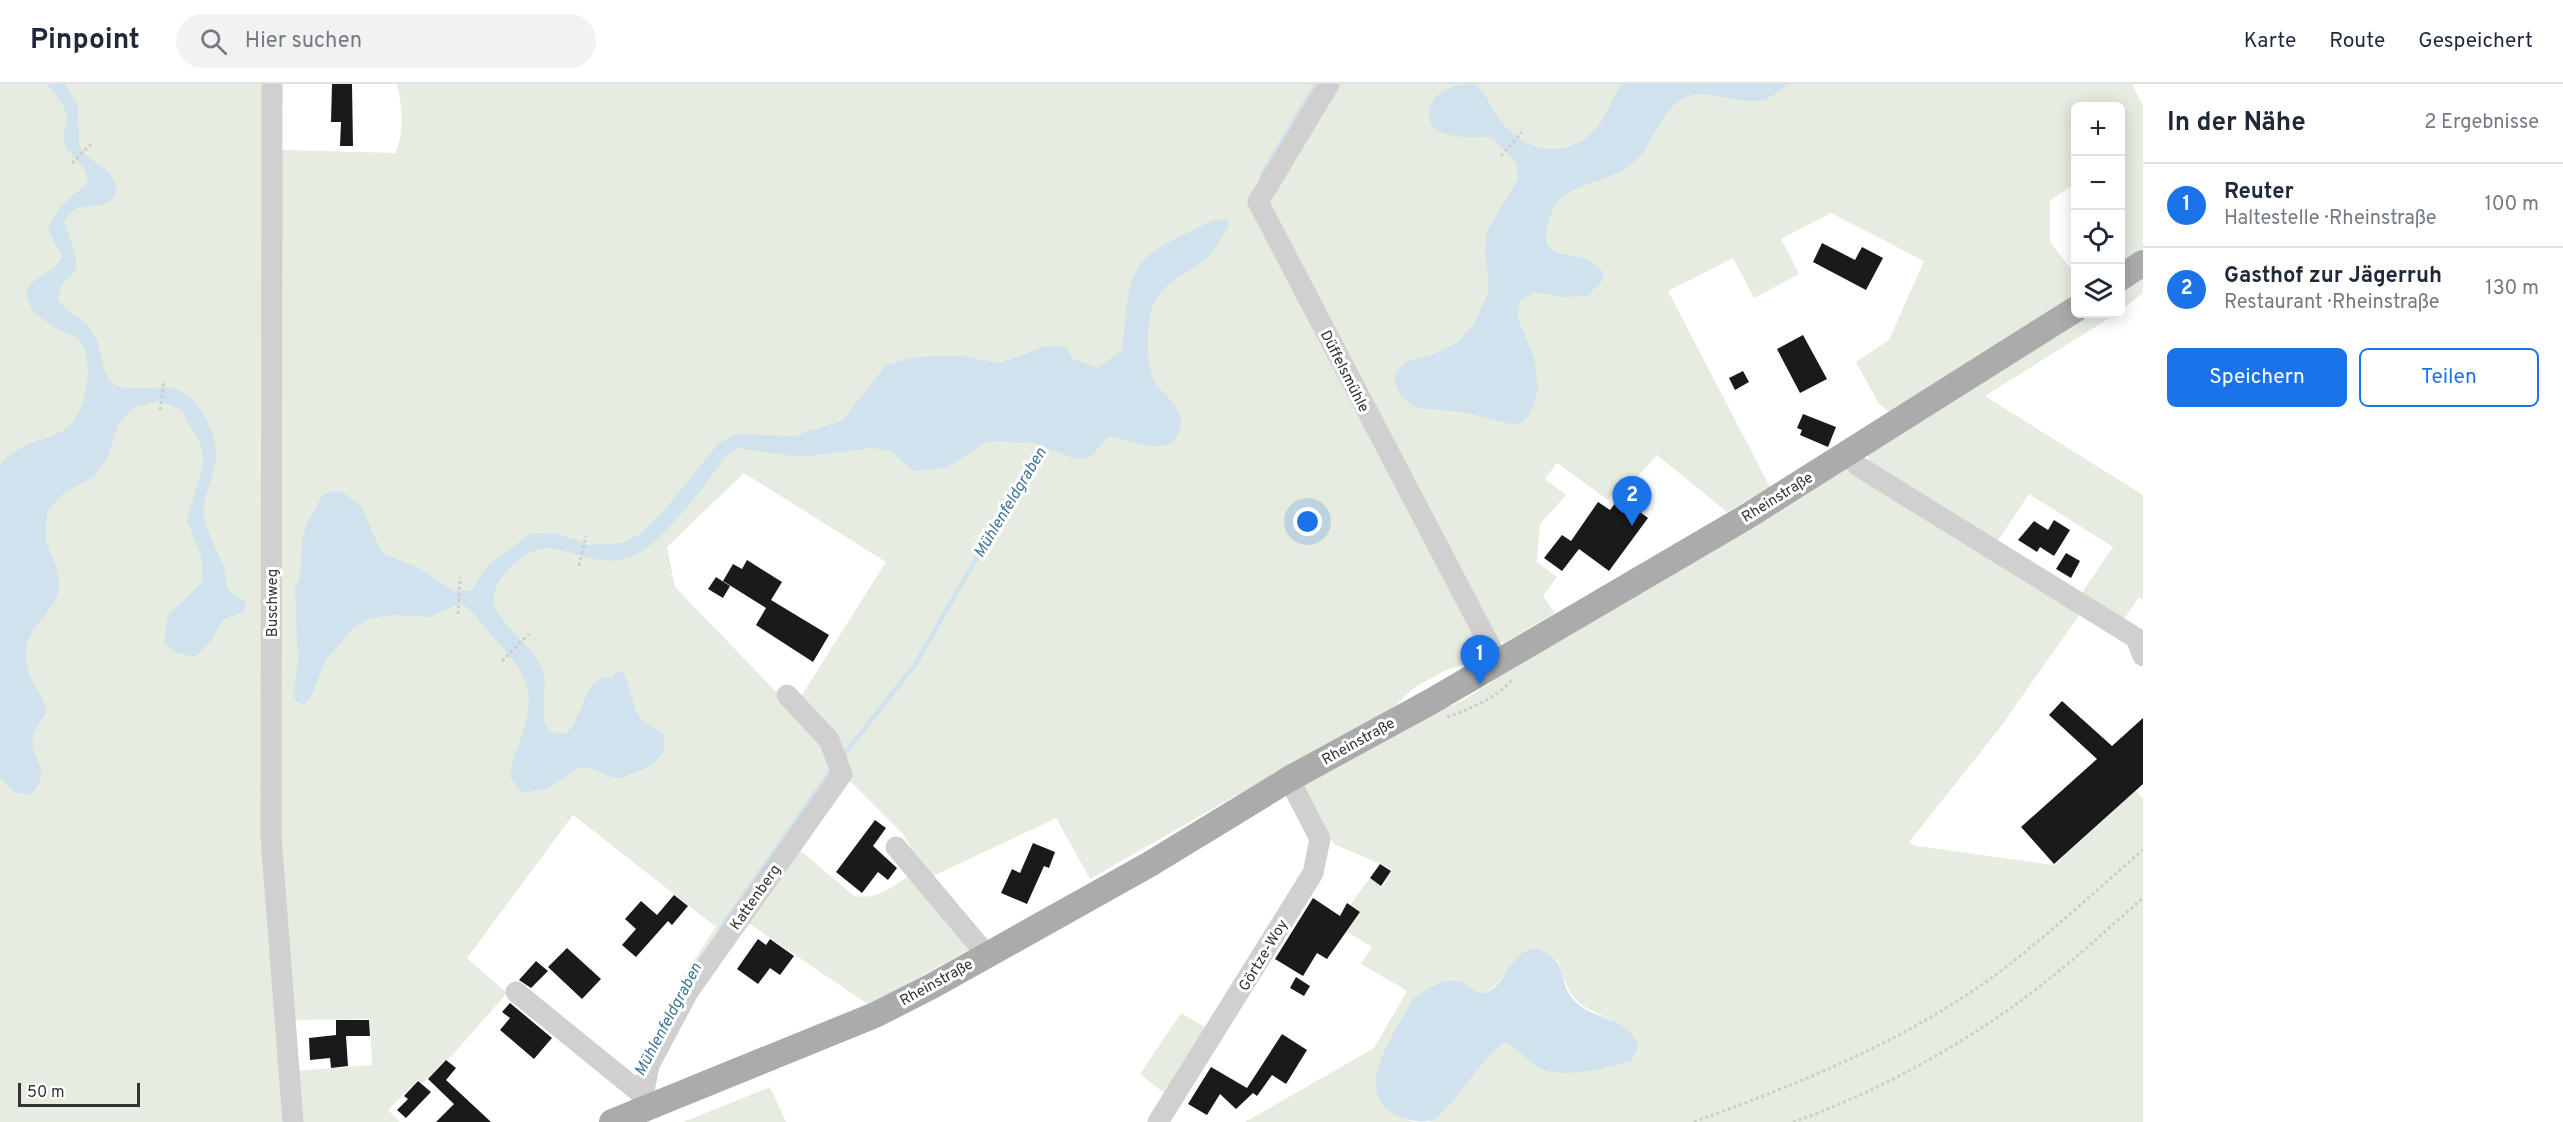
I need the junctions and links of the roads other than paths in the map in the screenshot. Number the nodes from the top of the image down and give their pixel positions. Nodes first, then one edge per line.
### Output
1 (272, 84) edge
2 (1329, 84) edge
3 (2143, 263) edge
4 (2125, 275) edge
5 (2071, 312) edge
6 (1847, 453) junction
7 (2143, 656) edge
8 (1498, 661) junction
9 (787, 695) dead end
10 (1289, 779) junction
11 (896, 847) dead end
12 (986, 954) junction
13 (516, 992) dead end
14 (641, 1104) junction
15 (293, 1122) edge
16 (612, 1122) edge
17 (1158, 1122) edge

1 - 15 street, Buschweg
2 - 8 street, Düffelsmühle
3 - 4 main road
5 - 6 main road, Rheinstraße
6 - 7 street
6 - 8 main road, Rheinstraße
8 - 10 main road, Rheinstraße
9 - 14 street, Kattenberg
10 - 12 main road, Rheinstraße
10 - 17 street, Görtze-Woy
11 - 12 street
12 - 14 main road, Rheinstraße
13 - 14 street
14 - 16 main road, Rheinstraße

